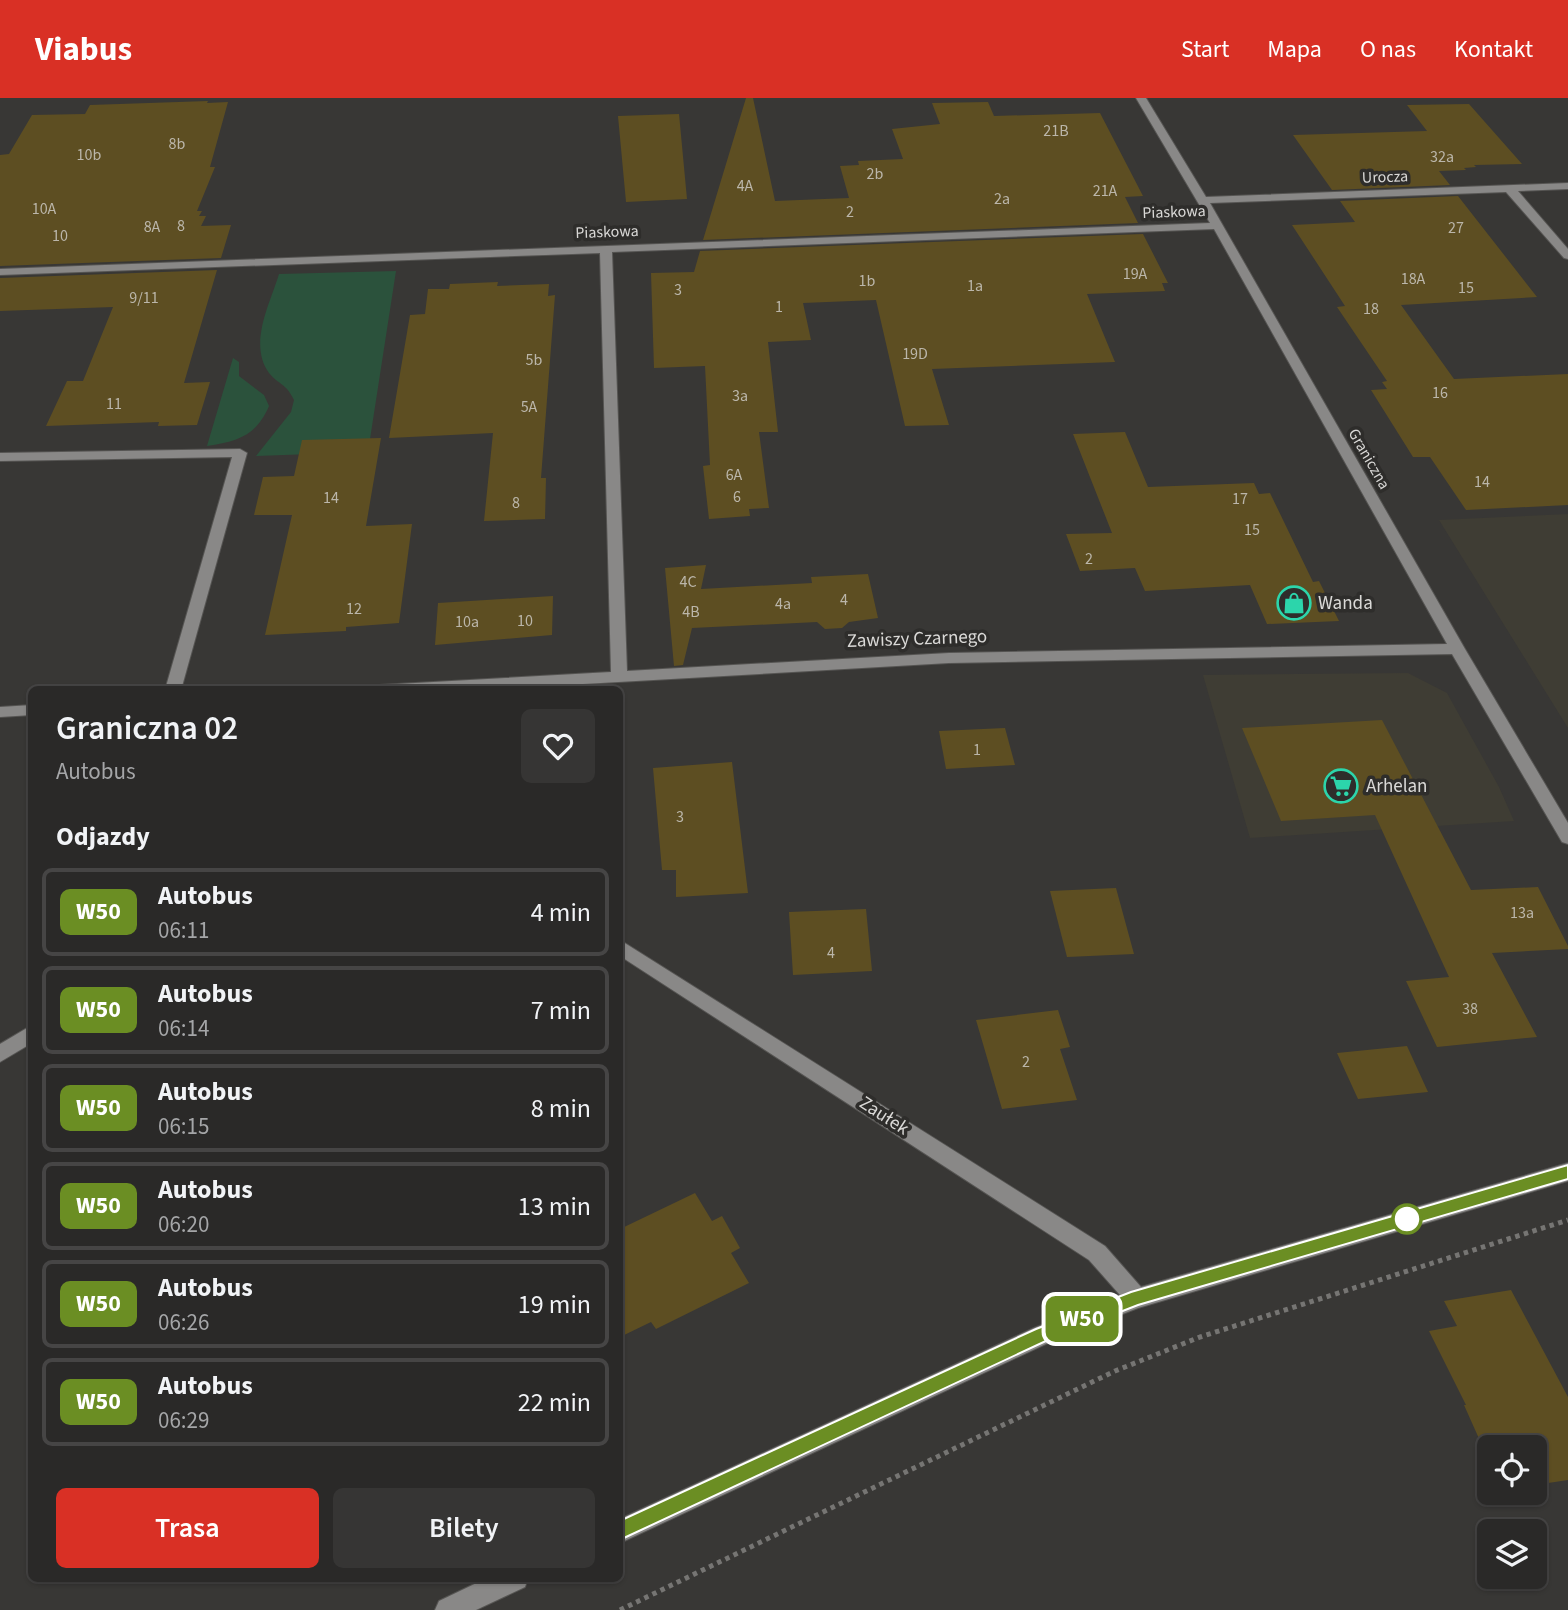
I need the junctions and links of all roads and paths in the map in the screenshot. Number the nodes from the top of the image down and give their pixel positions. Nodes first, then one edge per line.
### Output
1 (1140, 98) edge
2 (1568, 186) edge
3 (1509, 188) junction
4 (1203, 200) junction
5 (1216, 226) junction
6 (606, 248) junction
7 (1568, 256) edge
8 (0, 272) edge
9 (0, 457) edge
10 (1457, 649) junction
11 (619, 674) junction
12 (174, 686) edge
13 (439, 686) edge
14 (28, 710) edge
15 (0, 712) edge
16 (1568, 838) edge
17 (623, 949) edge
18 (28, 1036) edge
19 (0, 1055) edge
20 (1568, 1172) edge
21 (1568, 1220) edge
22 (1137, 1298) junction
23 (623, 1530) edge
24 (508, 1582) edge
25 (448, 1610) edge
26 (620, 1610) edge

1 - 4 street, Graniczna
2 - 3 street, Urocza
3 - 4 street, Urocza
3 - 7 street
4 - 5 street, Graniczna
5 - 6 street, Piaskowa
5 - 10 street, Graniczna
6 - 8 street, Piaskowa
6 - 11 street
9 - 12 street
10 - 11 street, Zawiszy Czarnego
10 - 16 street, Graniczna
11 - 13 street, Zawiszy Czarnego
14 - 15 street
17 - 22 street, Zaułek
18 - 19 street
20 - 22 street
21 - 26 path
22 - 23 street
24 - 25 street

